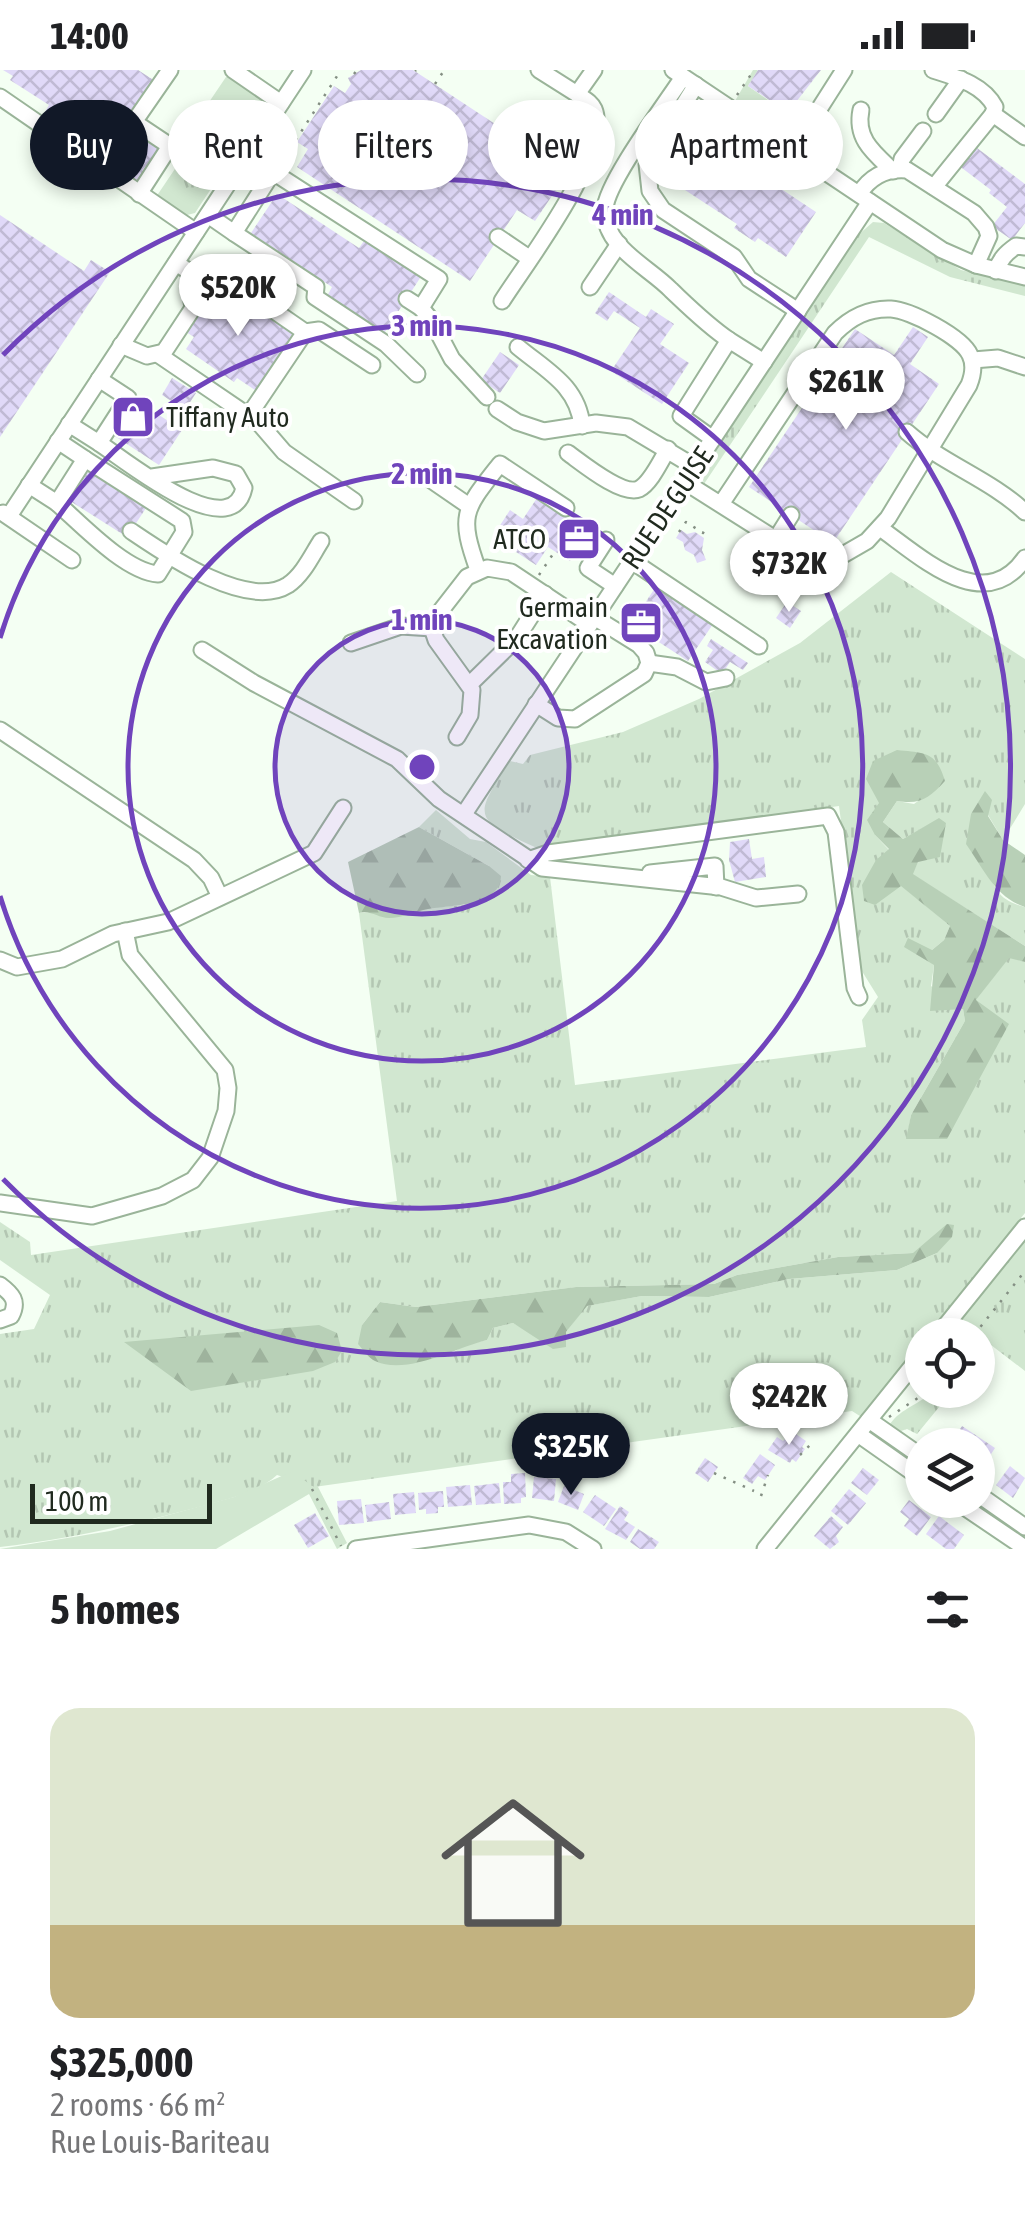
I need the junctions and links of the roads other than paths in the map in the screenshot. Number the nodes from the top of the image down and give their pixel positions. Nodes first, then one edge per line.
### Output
1 (170, 70) edge
2 (303, 70) edge
3 (540, 70) edge
4 (594, 70) edge
5 (844, 70) edge
6 (933, 70) edge
7 (242, 72) edge
8 (684, 77) edge
9 (961, 78) junction
10 (577, 94) junction
11 (0, 97) edge
12 (278, 100) edge
13 (284, 100) edge
14 (718, 100) edge
15 (825, 100) edge
16 (861, 110) dead end
17 (936, 114) dead end
18 (993, 114) junction
19 (923, 131) dead end
20 (1025, 138) edge
21 (897, 170) junction
22 (843, 184) edge
23 (934, 187) junction
24 (298, 188) edge
25 (225, 190) edge
26 (261, 190) edge
27 (139, 194) junction
28 (864, 198) junction
29 (208, 216) junction
30 (196, 232) junction
31 (234, 233) junction
32 (498, 237) dead end
33 (619, 244) junction
34 (1025, 247) edge
35 (530, 258) junction
36 (176, 263) junction
37 (976, 265) junction
38 (996, 271) junction
39 (1025, 277) edge
40 (590, 287) dead end
41 (406, 299) dead end
42 (502, 301) dead end
43 (263, 304) dead end
44 (421, 308) junction
45 (798, 312) junction
46 (305, 332) junction
47 (729, 340) junction
48 (121, 345) junction
49 (518, 347) dead end
50 (159, 355) junction
51 (972, 360) junction
52 (764, 362) junction
53 (372, 365) dead end
54 (1025, 367) edge
55 (417, 374) dead end
56 (99, 378) junction
57 (249, 416) junction
58 (69, 424) junction
59 (582, 426) junction
60 (907, 432) dead end
61 (713, 439) junction
62 (58, 441) junction
63 (99, 443) junction
64 (668, 449) junction
65 (929, 452) junction
66 (568, 453) dead end
67 (86, 459) junction
68 (695, 467) junction
69 (424, 475) dead end
70 (152, 477) junction
71 (685, 482) junction
72 (29, 485) junction
73 (354, 502) dead end
74 (57, 503) junction
75 (720, 504) junction
76 (469, 506) junction
77 (566, 508) dead end
78 (1025, 512) edge
79 (4, 513) edge
80 (791, 515) dead end
81 (880, 528) junction
82 (131, 531) dead end
83 (601, 534) road end
84 (776, 539) junction
85 (321, 540) dead end
86 (170, 558) junction
87 (1025, 558) edge
88 (72, 560) dead end
89 (632, 561) junction
90 (478, 570) junction
91 (615, 586) junction
92 (546, 594) junction
93 (592, 621) junction
94 (432, 628) junction
95 (351, 644) dead end
96 (759, 646) dead end
97 (202, 650) dead end
98 (650, 652) junction
99 (726, 678) dead end
100 (470, 684) junction
101 (536, 704) junction
102 (0, 730) edge
103 (457, 737) dead end
104 (342, 808) dead end
105 (464, 814) junction
106 (528, 860) junction
107 (798, 894) dead end
108 (220, 897) junction
109 (125, 931) junction
110 (0, 960) edge
111 (860, 997) dead end
112 (0, 1202) edge
113 (1025, 1227) edge
114 (0, 1286) edge
115 (952, 1318) edge
116 (0, 1320) edge
117 (905, 1380) edge
118 (878, 1420) junction
119 (858, 1434) junction
120 (905, 1442) edge
121 (905, 1466) edge
122 (995, 1505) edge
123 (981, 1518) edge
124 (1024, 1525) edge
125 (448, 1542) edge
126 (1019, 1544) edge
127 (348, 1548) edge
128 (594, 1549) edge
129 (765, 1549) edge

1 - 27 street
2 - 13 street
3 - 10 street
4 - 10 street
5 - 15 street
6 - 9 street
7 - 12 street
8 - 14 street
8 - 33 street
8 - 45 street
9 - 17 street
9 - 18 street
10 - 35 street
11 - 27 street
16 - 21 street
18 - 20 street
18 - 23 street
19 - 21 street
21 - 23 street
21 - 28 street
22 - 28 street
23 - 37 street
24 - 44 street
25 - 29 street
26 - 31 street
27 - 30 street
28 - 37 street
28 - 45 street, RUE DE GUISE
29 - 30 street
29 - 31 street
30 - 36 street
31 - 55 street
32 - 35 street
33 - 40 street
33 - 47 street
34 - 38 street
35 - 42 street
36 - 48 street
36 - 50 street
37 - 38 street
38 - 39 street
41 - 44 street
43 - 46 street
44 - 59 street
45 - 52 street, RUE DE GUISE
46 - 53 street
46 - 57 street
47 - 52 street
47 - 61 street
48 - 50 street
48 - 56 street
49 - 59 street
50 - 57 street
51 - 54 street
51 - 65 street
51 - 75 street
52 - 61 street, RUE DE GUISE
56 - 58 street
56 - 63 street
57 - 73 street
58 - 62 street
58 - 63 street
59 - 64 street
60 - 65 street
61 - 68 street, RUE DE GUISE
62 - 67 street
62 - 72 street
63 - 70 street
64 - 66 street
64 - 68 street
65 - 78 street
65 - 81 street
67 - 74 street
67 - 86 street
68 - 71 street, RUE DE GUISE
69 - 76 street
70 - 70 street
71 - 75 street
71 - 89 street, RUE DE GUISE
72 - 74 street
72 - 79 street
74 - 86 street
75 - 84 street
76 - 77 street
76 - 90 street
79 - 88 street
80 - 84 street
81 - 84 street
81 - 87 street
82 - 86 street
83 - 91 street
85 - 86 street
89 - 91 street, RUE DE GUISE
89 - 96 street
90 - 92 street
90 - 94 street
91 - 93 street, RUE DE GUISE
92 - 93 street
92 - 100 street
93 - 98 street
93 - 101 street, RUE DE GUISE
94 - 95 street
94 - 100 street
97 - 105 street
98 - 99 street
98 - 101 street
100 - 103 street
101 - 105 street, RUE DE GUISE
102 - 108 street
104 - 108 street
105 - 106 street
106 - 107 street
106 - 111 street
108 - 109 street
109 - 110 street
109 - 112 street
113 - 115 street
114 - 116 street
117 - 118 street
118 - 119 street
118 - 120 street
119 - 121 street
119 - 129 street
122 - 124 street
123 - 126 street
124 - 126 street
125 - 127 street
125 - 128 street

